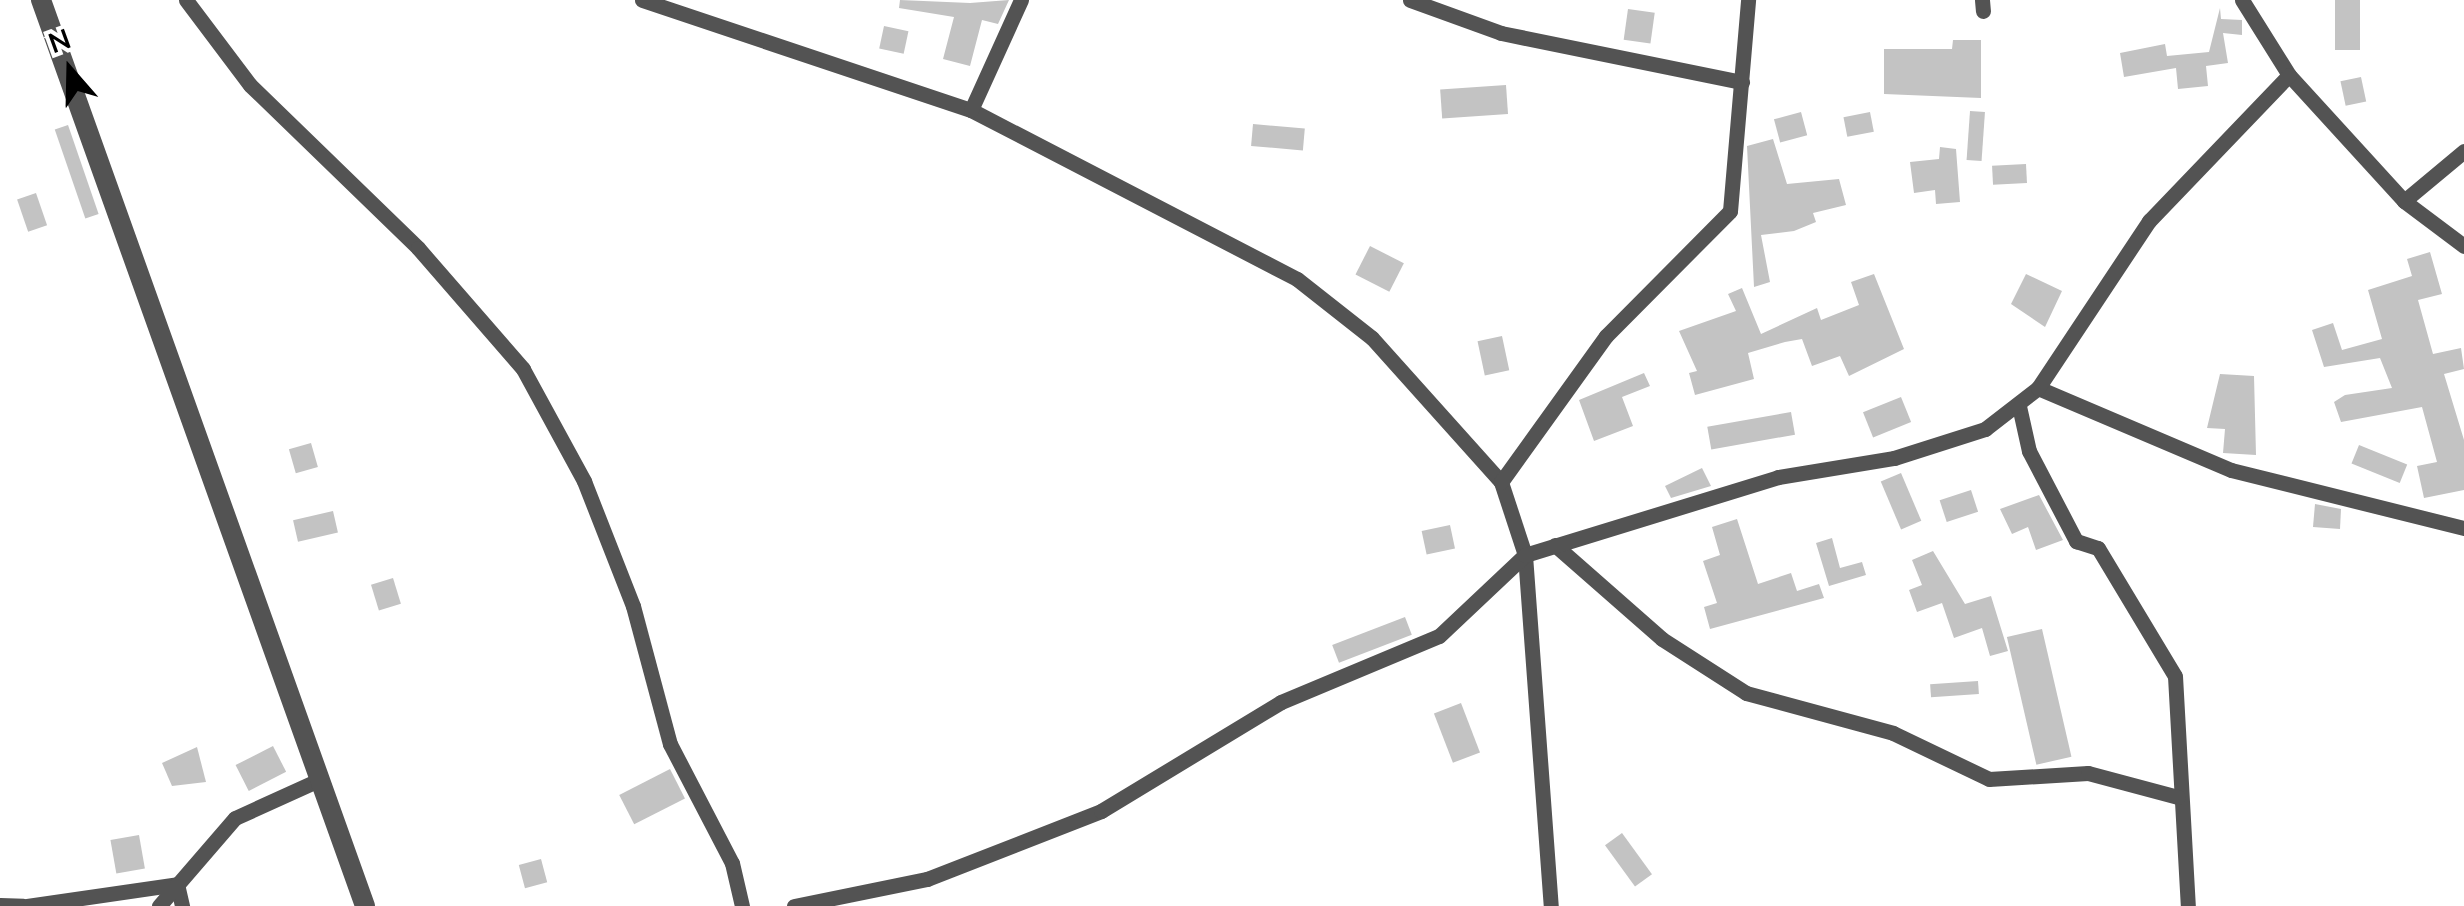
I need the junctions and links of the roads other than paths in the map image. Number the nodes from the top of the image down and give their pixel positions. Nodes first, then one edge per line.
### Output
1 (42, 0) edge
2 (186, 0) edge
3 (642, 0) edge
4 (1022, 0) edge
5 (1410, 0) edge
6 (1748, 0) edge
7 (2242, 0) edge
8 (2289, 76) junction
9 (1742, 82) junction
10 (971, 110) junction
11 (2464, 151) edge
12 (2404, 201) junction
13 (2464, 246) edge
14 (2038, 388) junction
15 (2018, 406) junction
16 (1501, 482) junction
17 (2464, 528) edge
18 (1555, 545) junction
19 (1525, 555) junction
20 (321, 779) junction
21 (2178, 797) junction
22 (177, 884) junction
23 (0, 905) edge
24 (25, 906) edge
25 (158, 906) edge
26 (182, 906) edge
27 (365, 906) edge
28 (742, 906) edge
29 (794, 906) edge
30 (1552, 906) edge
31 (2188, 906) edge

1 - 20 street
2 - 28 street
3 - 10 street
4 - 10 street
5 - 9 street
6 - 9 street
7 - 8 street
8 - 12 street
8 - 14 street
9 - 16 street
10 - 16 street
11 - 12 street
12 - 13 street
14 - 15 street
14 - 17 street
15 - 18 street
15 - 21 street
16 - 19 street
18 - 19 street
18 - 21 street
19 - 29 street
19 - 30 street
20 - 22 street
20 - 27 street
21 - 31 street
22 - 24 street
22 - 25 street
22 - 26 street
23 - 24 street

